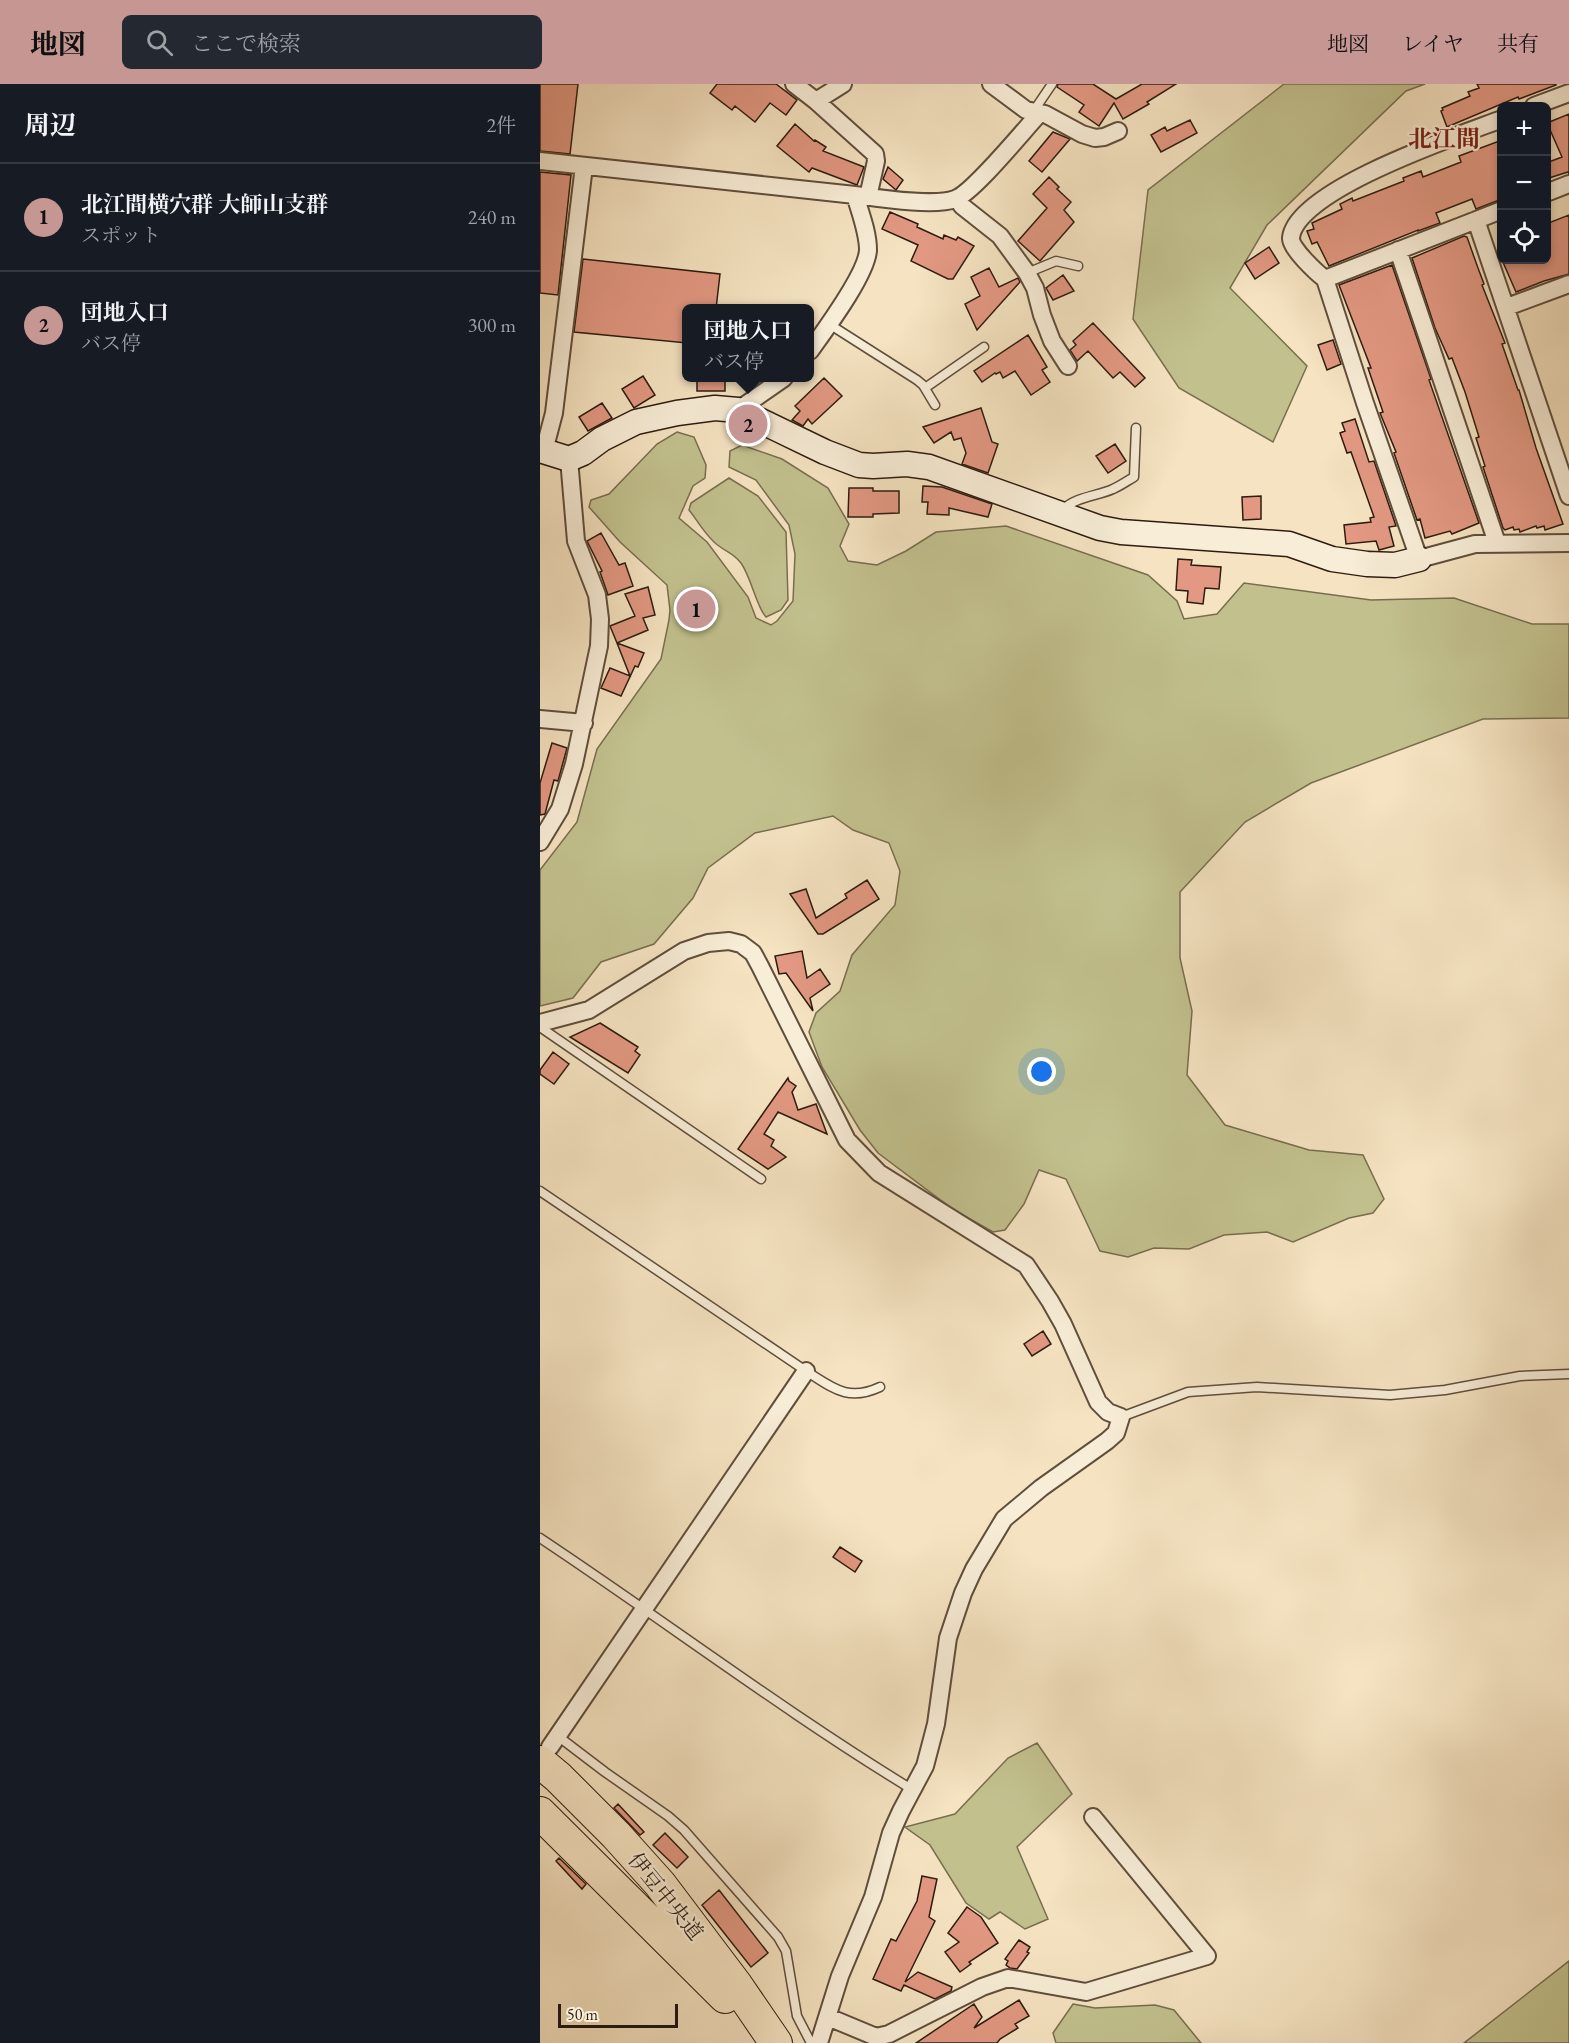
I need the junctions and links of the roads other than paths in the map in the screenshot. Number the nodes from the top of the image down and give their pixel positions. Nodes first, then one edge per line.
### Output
1 (794, 84) edge
2 (843, 84) edge
3 (991, 84) edge
4 (1052, 84) edge
5 (1569, 93) edge
6 (816, 101) junction
7 (1545, 102) edge
8 (1036, 113) junction
9 (1497, 121) edge
10 (1118, 131) dead end
11 (540, 161) edge
12 (584, 166) junction
13 (1569, 184) edge
14 (1551, 191) edge
15 (861, 196) junction
16 (957, 198) junction
17 (1497, 212) edge
18 (1476, 220) junction
19 (1398, 250) junction
20 (1078, 266) dead end
21 (1028, 273) junction
22 (1325, 279) junction
23 (1569, 284) edge
24 (1507, 307) junction
25 (829, 324) junction
26 (814, 345) edge
27 (984, 347) dead end
28 (1068, 366) dead end
29 (778, 382) edge
30 (925, 388) junction
31 (935, 405) dead end
32 (738, 410) junction
33 (1136, 428) dead end
34 (542, 451) edge
35 (569, 459) junction
36 (1568, 487) edge
37 (1061, 513) junction
38 (1497, 543) junction
39 (1569, 543) edge
40 (1419, 559) junction
41 (540, 718) edge
42 (584, 723) junction
43 (540, 842) edge
44 (540, 1025) edge
45 (761, 1179) dead end
46 (540, 1191) edge
47 (806, 1371) junction
48 (1569, 1374) edge
49 (880, 1387) dead end
50 (1121, 1417) junction
51 (540, 1538) edge
52 (644, 1608) junction
53 (550, 1749) edge
54 (913, 1790) junction
55 (540, 1813) edge
56 (1094, 1817) dead end
57 (828, 2018) junction
58 (888, 2039) edge
59 (765, 2043) edge
60 (776, 2043) edge
61 (811, 2043) edge
62 (819, 2043) edge

1 - 6 street
2 - 6 street
3 - 8 street
4 - 8 lane
5 - 7 street
6 - 15 street
8 - 10 street
8 - 16 street
9 - 22 street
11 - 12 street
12 - 15 street
12 - 34 street
13 - 14 street
15 - 16 street
15 - 25 street
16 - 21 street
17 - 18 street
18 - 19 street
18 - 24 street
19 - 22 street
19 - 38 street
20 - 21 lane
21 - 28 street
22 - 40 street
23 - 24 street
24 - 36 street
25 - 26 street
25 - 30 lane
27 - 30 lane
29 - 32 street
30 - 31 lane
32 - 35 street
32 - 37 street
33 - 37 lane
34 - 35 street
35 - 42 street
37 - 40 street
38 - 39 street
38 - 40 street
41 - 42 street
42 - 43 street
44 - 45 lane
44 - 50 street
46 - 47 lane
47 - 49 lane
47 - 52 street
48 - 50 lane
50 - 54 street
51 - 52 lane
52 - 53 street
52 - 54 lane
53 - 60 highway, 伊豆中央道
53 - 61 lane
54 - 57 street
55 - 59 highway, 伊豆中央道
56 - 58 street
57 - 58 street
57 - 62 street

